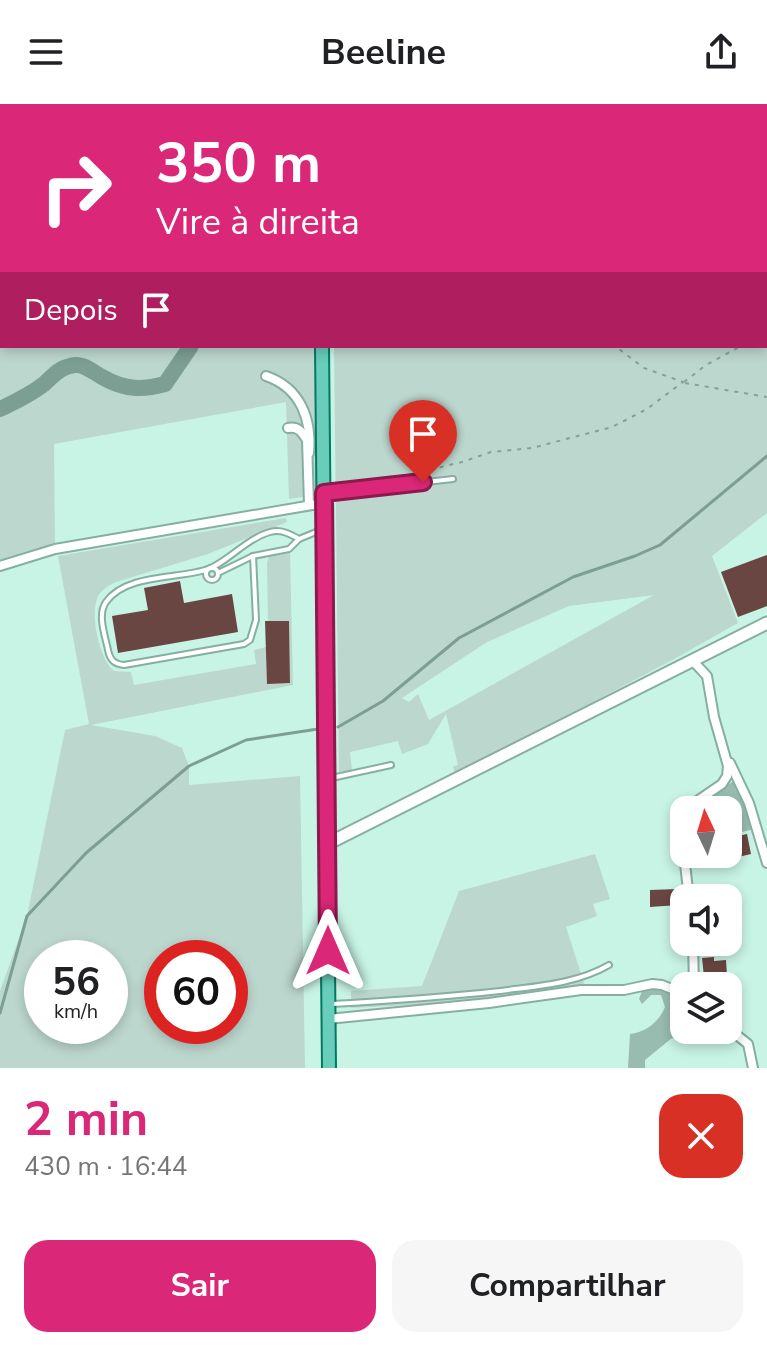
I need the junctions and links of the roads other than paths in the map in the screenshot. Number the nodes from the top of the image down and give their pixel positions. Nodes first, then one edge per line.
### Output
1 (322, 348) edge
2 (266, 376) dead end
3 (288, 428) dead end
4 (309, 453) junction
5 (453, 479) dead end
6 (324, 498) junction
7 (309, 505) junction
8 (324, 528) junction
9 (299, 539) junction
10 (253, 556) junction
11 (0, 566) edge
12 (209, 569) junction
13 (218, 573) junction
14 (767, 623) edge
15 (692, 660) junction
16 (725, 753) junction
17 (391, 765) dead end
18 (327, 780) junction
19 (704, 796) edge
20 (327, 844) junction
21 (767, 863) edge
22 (609, 965) dead end
23 (670, 988) edge
24 (328, 1004) junction
25 (328, 1019) junction
26 (742, 1039) edge
27 (329, 1068) edge
28 (753, 1068) edge

1 - 6 main road
2 - 4 street
3 - 4 street
4 - 7 street
5 - 6 lane
6 - 7 street
6 - 8 main road
7 - 11 street
8 - 9 lane
8 - 18 main road
9 - 10 lane
9 - 12 lane
10 - 12 lane
10 - 13 lane
12 - 13 lane
12 - 13 lane
14 - 15 street
15 - 16 street
15 - 20 street
16 - 19 street
16 - 21 street
17 - 18 lane
18 - 20 main road
20 - 24 main road
22 - 24 lane
23 - 25 street
24 - 25 main road
25 - 27 main road
26 - 28 street

